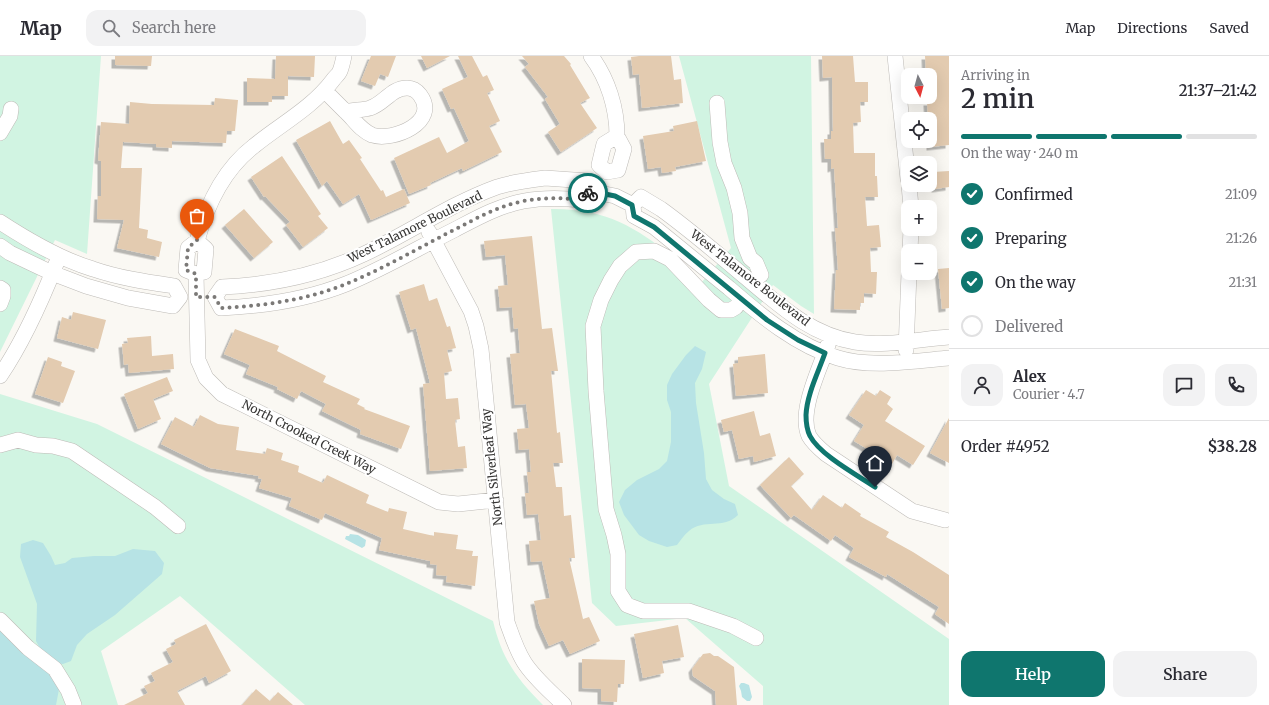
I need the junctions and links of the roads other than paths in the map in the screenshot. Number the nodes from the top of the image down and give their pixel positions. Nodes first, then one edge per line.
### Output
1 (344, 56) edge
2 (591, 56) edge
3 (896, 56) edge
4 (325, 92) junction
5 (717, 103) dead end
6 (11, 109) dead end
7 (346, 112) junction
8 (0, 133) edge
9 (906, 156) edge
10 (596, 192) junction
11 (632, 205) junction
12 (0, 222) edge
13 (424, 222) junction
14 (434, 240) junction
15 (0, 246) edge
16 (59, 255) junction
17 (52, 273) junction
18 (761, 275) dead end
19 (909, 280) edge
20 (0, 288) edge
21 (180, 297) junction
22 (196, 297) junction
23 (215, 297) junction
24 (0, 304) edge
25 (736, 307) dead end
26 (831, 336) junction
27 (949, 337) edge
28 (906, 341) junction
29 (825, 353) junction
30 (949, 358) edge
31 (905, 363) junction
32 (0, 376) edge
33 (0, 445) edge
34 (496, 500) junction
35 (945, 520) dead end
36 (178, 526) dead end
37 (0, 620) edge
38 (756, 638) dead end
39 (74, 705) edge
40 (564, 705) edge

1 - 4 street
2 - 10 street
3 - 9 street
4 - 7 street
4 - 22 street, North Crooked Creek Way
5 - 18 street
6 - 8 street
7 - 7 street
10 - 11 street, West Talamore Boulevard
10 - 13 street, West Talamore Boulevard
10 - 14 street, West Talamore Boulevard
11 - 26 street, West Talamore Boulevard
11 - 29 street, West Talamore Boulevard
12 - 16 street
13 - 14 street, North Silverleaf Way
13 - 23 street, West Talamore Boulevard
14 - 23 street, West Talamore Boulevard
14 - 34 street, North Silverleaf Way
15 - 17 street
16 - 17 street
16 - 21 street
17 - 21 street
17 - 32 street
19 - 28 street
20 - 24 street
21 - 22 street
22 - 23 street
22 - 34 street, North Crooked Creek Way
25 - 38 street
26 - 28 street, West Talamore Boulevard
26 - 29 street
27 - 28 street, West Talamore Boulevard
28 - 31 street
29 - 31 street, West Talamore Boulevard
29 - 35 street
30 - 31 street, West Talamore Boulevard
33 - 36 street
34 - 40 street, North Silverleaf Way
37 - 39 street

